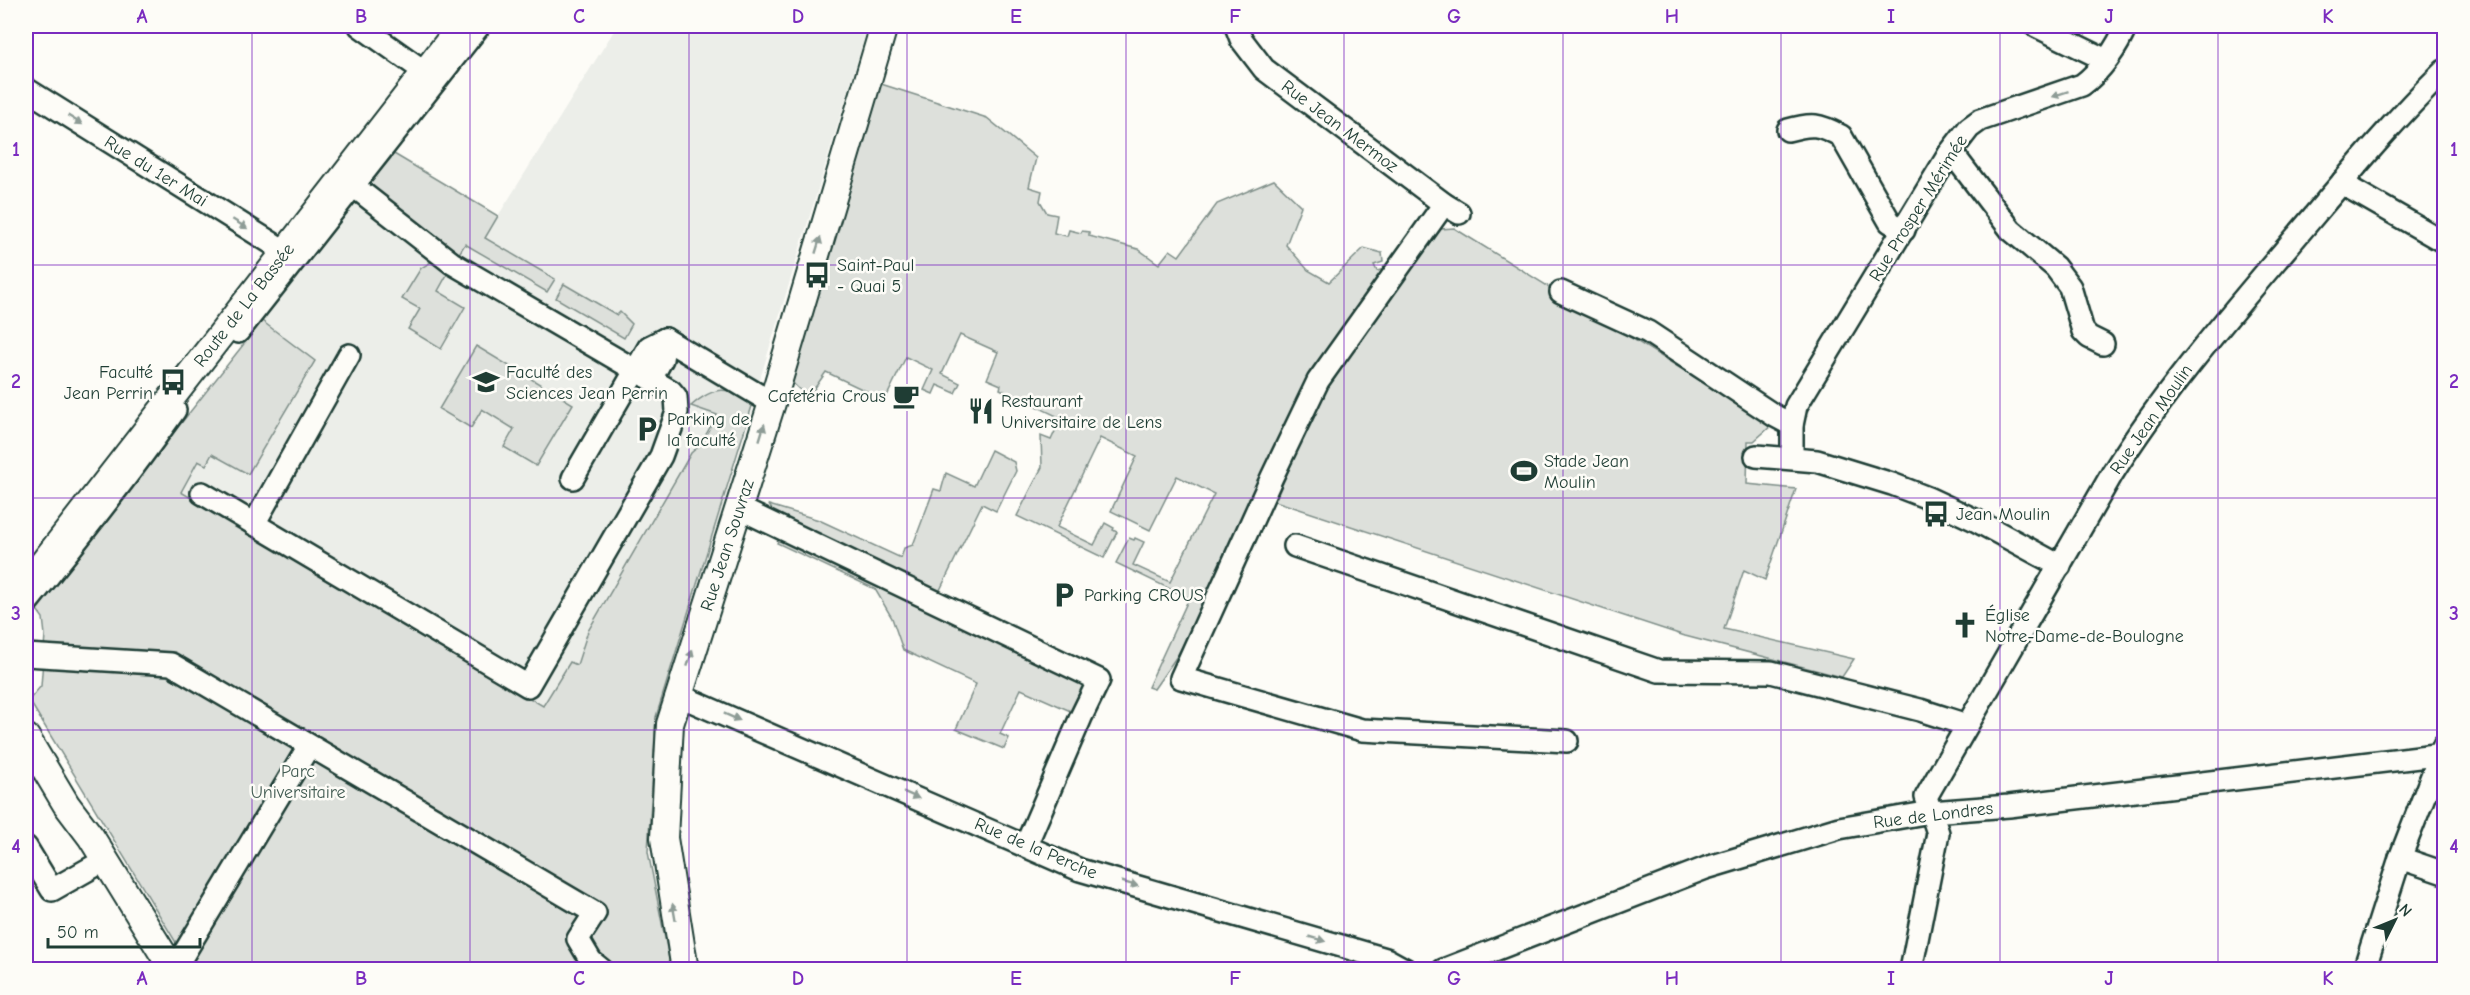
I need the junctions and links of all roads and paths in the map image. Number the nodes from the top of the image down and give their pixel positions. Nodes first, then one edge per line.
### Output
1 (360, 26) edge
2 (461, 26) edge
3 (479, 26) edge
4 (884, 26) edge
5 (1236, 26) edge
6 (2036, 26) edge
7 (2126, 26) edge
8 (2106, 60) junction
9 (2445, 71) edge
10 (425, 72) junction
11 (26, 89) edge
12 (1788, 130) dead end
13 (1949, 154) junction
14 (2343, 181) junction
15 (348, 182) junction
16 (1904, 230) junction
17 (2445, 242) edge
18 (286, 252) junction
19 (1561, 292) dead end
20 (2103, 344) dead end
21 (349, 355) dead end
22 (643, 374) junction
23 (772, 403) junction
24 (1792, 424) junction
25 (1756, 456) dead end
26 (1792, 457) junction
27 (573, 477) dead end
28 (202, 493) dead end
29 (739, 508) junction
30 (254, 524) junction
31 (1295, 546) dead end
32 (2060, 566) junction
33 (26, 585) edge
34 (26, 604) edge
35 (26, 655) edge
36 (678, 695) junction
37 (1967, 725) junction
38 (26, 737) edge
39 (1567, 741) dead end
40 (309, 746) junction
41 (2443, 751) edge
42 (26, 768) edge
43 (1931, 812) junction
44 (1026, 845) junction
45 (26, 847) edge
46 (2400, 858) junction
47 (100, 863) junction
48 (2445, 873) edge
49 (158, 969) edge
50 (173, 969) edge
51 (602, 969) edge
52 (685, 969) edge
53 (1406, 969) edge
54 (1443, 969) edge
55 (1911, 969) edge
56 (2364, 969) edge

1 - 10 street
2 - 10 main road, Route de La Bassée
3 - 15 street
23 -> 4 main road, Rue Jean Souvraz
5 - 39 street, Rue Jean Mermoz
6 - 8 street
7 - 8 street, Rue Prosper Mérimée
8 -> 13 street, Rue Prosper Mérimée
9 - 14 street, Rue Jean Moulin
10 - 15 main road, Route de La Bassée
11 -> 18 street, Rue du 1er Mai
12 - 16 street
13 - 16 street, Rue Prosper Mérimée
13 - 20 street
14 - 17 street
14 - 32 street, Rue Jean Moulin
15 - 18 main road, Route de La Bassée
15 - 22 street
15 - 34 street
16 - 24 street, Rue Prosper Mérimée
18 - 33 main road, Route de La Bassée
19 - 24 street
21 - 30 street
22 - 23 street
22 - 27 street
22 - 30 street
29 -> 23 main road, Rue Jean Souvraz
24 - 26 street, Rue Prosper Mérimée
25 - 26 street
26 - 32 street
28 - 30 street
36 -> 29 main road, Rue Jean Souvraz
29 - 44 street
31 - 37 street
32 - 37 street, Rue Jean Moulin
35 - 40 street
36 -> 44 street, Rue de la Perche
52 -> 36 main road, Rue Jean Souvraz
37 - 43 street, Rue Jean Moulin
38 - 47 main road
40 - 50 street
40 - 51 street
41 - 43 street, Rue de Londres
41 - 46 street
42 - 47 main road
43 - 54 street, Rue de Londres
43 - 55 street, Rue Jean Moulin
44 -> 53 street, Rue de la Perche
45 - 47 street
46 - 48 street
46 - 56 street
47 - 49 main road
47 - 50 main road

